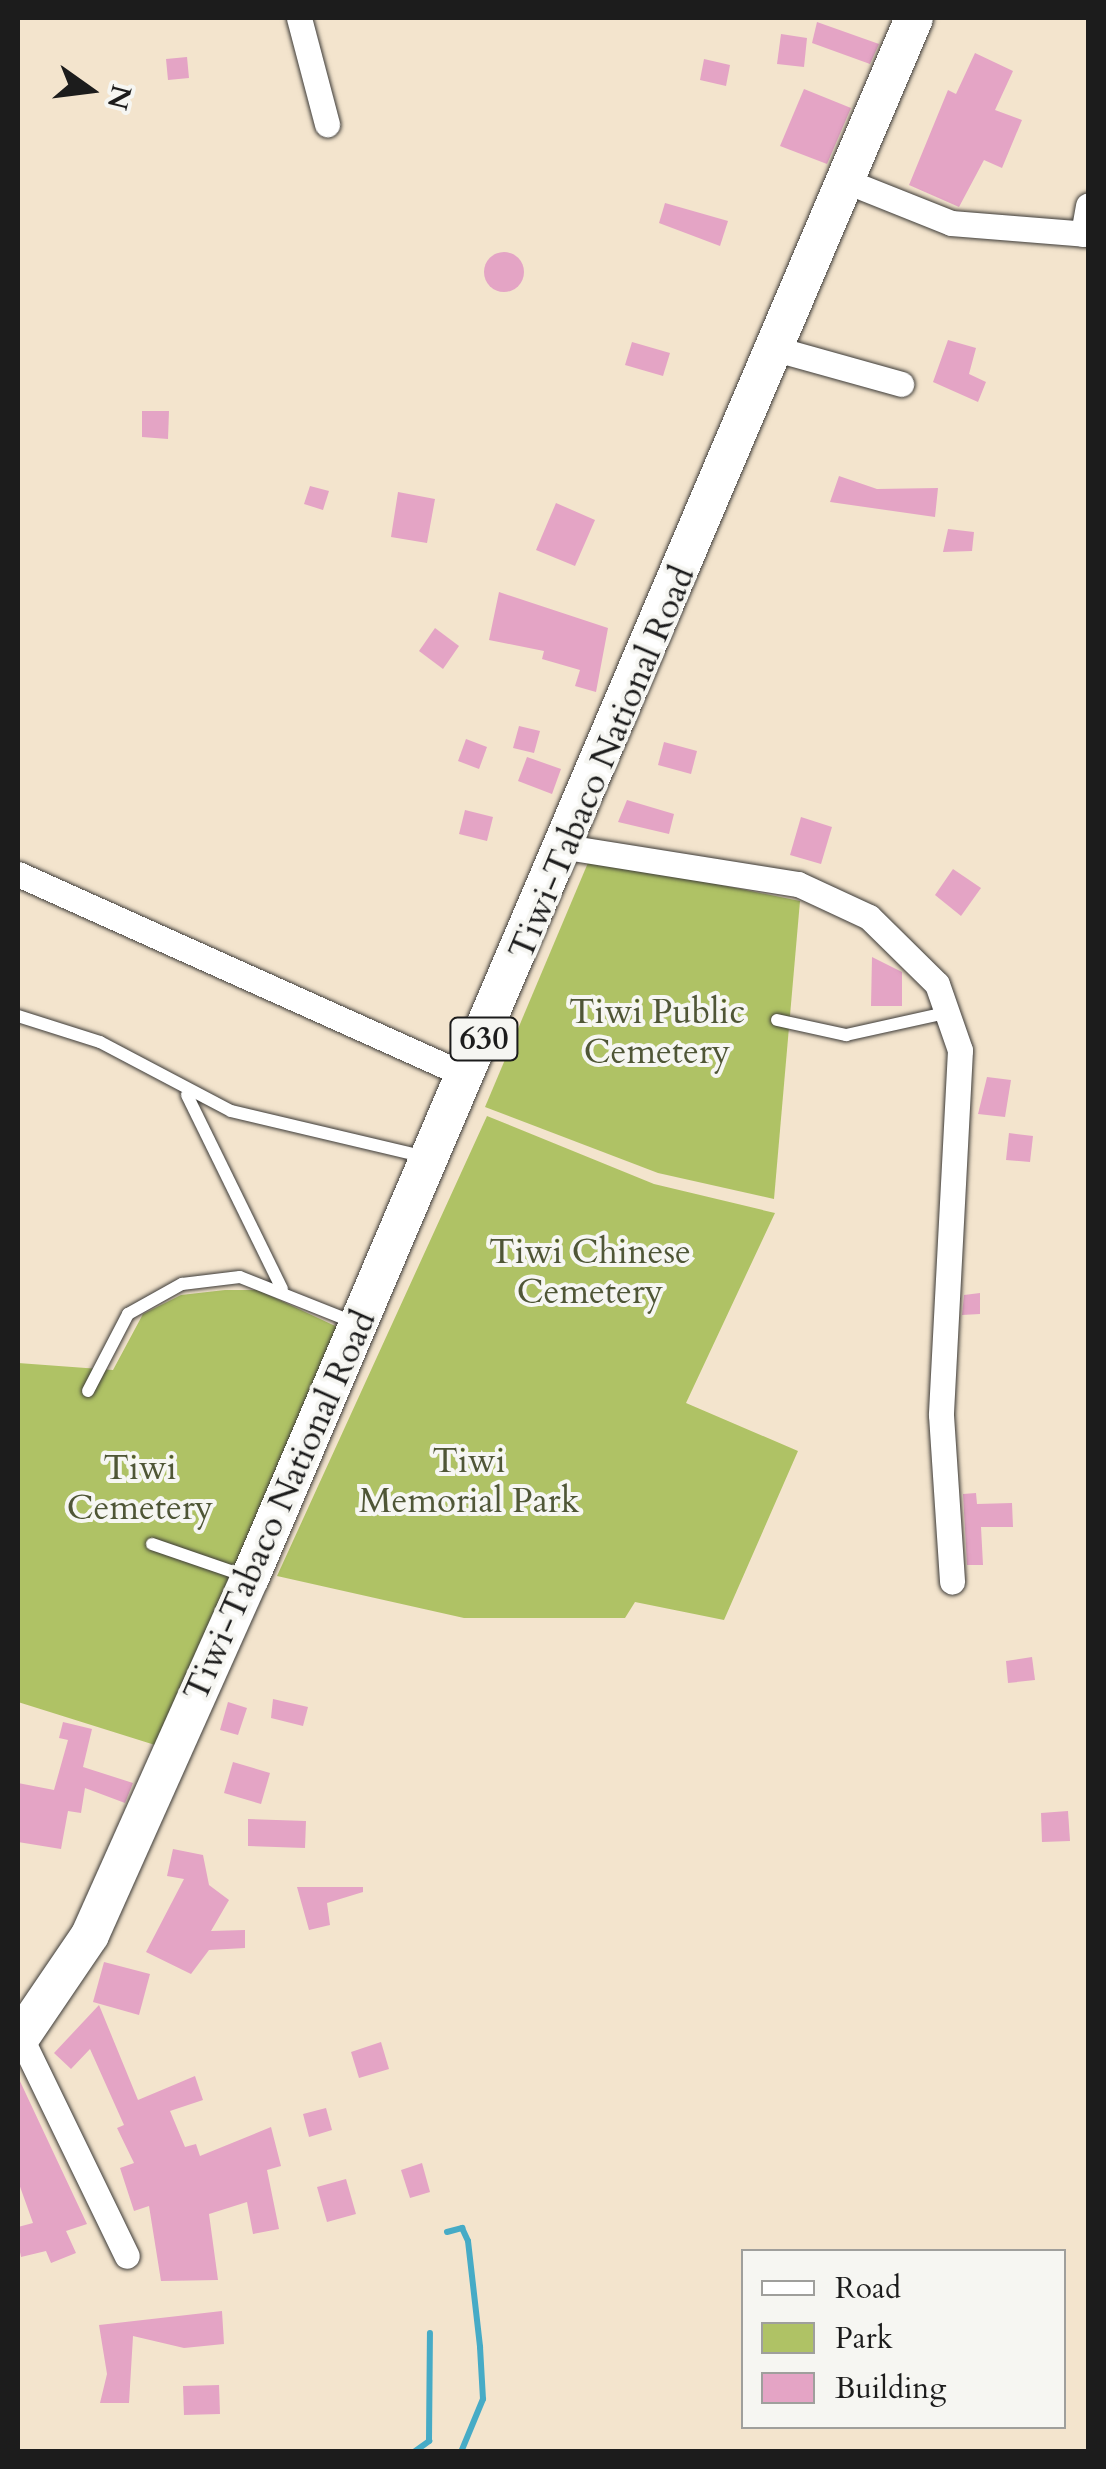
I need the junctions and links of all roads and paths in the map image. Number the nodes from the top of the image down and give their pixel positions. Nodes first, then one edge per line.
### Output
1 (299, 18) edge
2 (914, 18) edge
3 (327, 124) dead end
4 (846, 181) junction
5 (1088, 205) edge
6 (1086, 234) edge
7 (776, 349) junction
8 (901, 384) dead end
9 (566, 847) junction
10 (18, 874) edge
11 (950, 1012) junction
12 (18, 1016) edge
13 (777, 1020) dead end
14 (468, 1076) junction
15 (187, 1095) junction
16 (432, 1159) junction
17 (284, 1291) junction
18 (360, 1325) junction
19 (88, 1390) dead end
20 (152, 1544) dead end
21 (250, 1578) junction
22 (952, 1582) dead end
23 (19, 2039) edge
24 (127, 2256) dead end

1 - 3 street
2 - 4 main road, Tiwi-Tabaco National Road / 630
4 - 6 street
4 - 7 main road, Tiwi-Tabaco National Road / 630
5 - 6 street
7 - 8 street
7 - 9 main road, Tiwi-Tabaco National Road / 630
9 - 11 street
9 - 14 main road, Tiwi-Tabaco National Road / 630
10 - 14 street
11 - 13 lane
11 - 22 street
12 - 15 lane
14 - 16 main road, Tiwi-Tabaco National Road / 630
15 - 16 lane
15 - 17 lane
16 - 18 main road, Tiwi-Tabaco National Road / 630
17 - 18 lane
17 - 19 lane
18 - 21 main road, Tiwi-Tabaco National Road / 630
20 - 21 lane
21 - 23 main road, Tiwi-Tabaco National Road / 630
23 - 24 street

